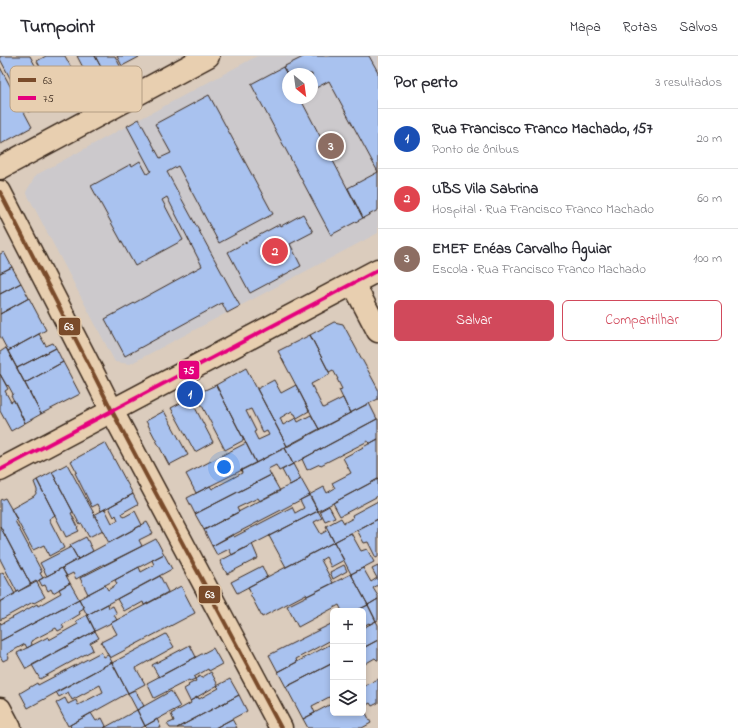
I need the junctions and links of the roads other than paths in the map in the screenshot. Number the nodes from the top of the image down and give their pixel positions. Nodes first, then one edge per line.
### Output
1 (208, 56) edge
2 (142, 92) edge
3 (104, 112) edge
4 (0, 168) edge
5 (0, 192) edge
6 (378, 270) edge
7 (353, 283) junction
8 (378, 331) edge
9 (112, 411) junction
10 (0, 470) edge
11 (0, 709) edge
12 (10, 728) edge
13 (281, 728) edge

1 - 2 street
3 - 4 street
5 - 9 street
6 - 7 street
7 - 8 street
7 - 9 street
9 - 10 street
9 - 13 street
11 - 12 street

